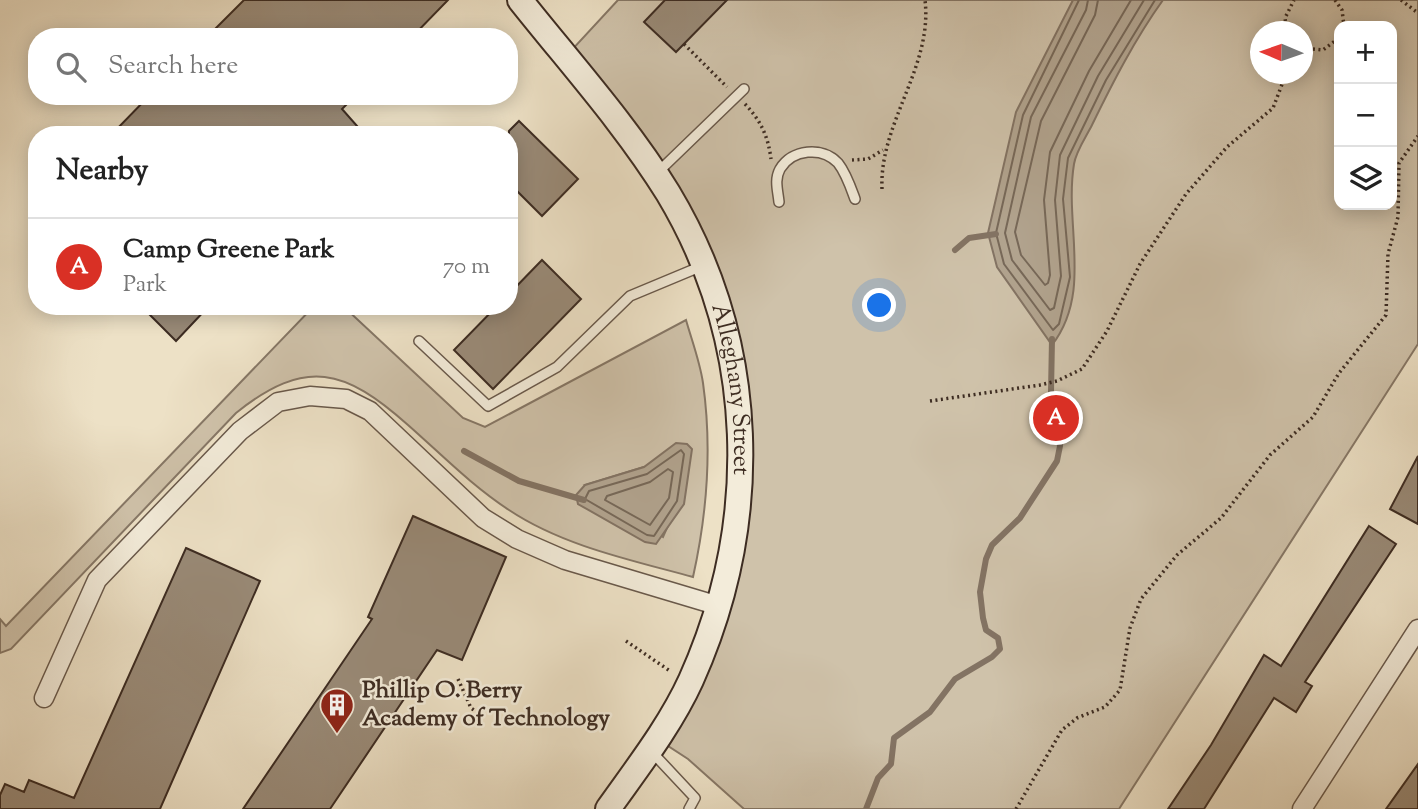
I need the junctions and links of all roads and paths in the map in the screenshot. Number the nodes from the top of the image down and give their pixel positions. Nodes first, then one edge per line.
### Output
1 (520, 0) edge
2 (925, 0) edge
3 (1294, 0) edge
4 (1335, 0) edge
5 (1401, 0) edge
6 (1418, 13) edge
7 (1285, 21) edge
8 (1343, 21) edge
9 (1334, 41) edge
10 (1313, 49) edge
11 (1282, 84) edge
12 (744, 89) dead end
13 (1418, 136) edge
14 (885, 149) junction
15 (850, 160) dead end
16 (655, 175) junction
17 (882, 189) dead end
18 (855, 199) dead end
19 (779, 202) dead end
20 (704, 265) junction
21 (419, 341) dead end
22 (930, 401) dead end
23 (719, 606) junction
24 (1418, 629) edge
25 (626, 641) dead end
26 (672, 672) dead end
27 (458, 679) dead end
28 (44, 698) dead end
29 (484, 717) dead end
30 (650, 749) junction
31 (608, 809) edge
32 (689, 809) edge
33 (1016, 809) edge
34 (1302, 809) edge

1 - 16 street, Alleghany Street
2 - 14 path
3 - 7 path
4 - 8 path
5 - 6 path
9 - 10 path
11 - 22 path
12 - 16 lane
13 - 33 path
14 - 15 path
14 - 17 path
16 - 20 street, Alleghany Street
18 - 19 lane
20 - 21 lane
20 - 23 street, Alleghany Street
23 - 28 street
23 - 30 street, Alleghany Street
24 - 34 street
25 - 26 path
27 - 29 path
30 - 31 street, Alleghany Street
30 - 32 lane

